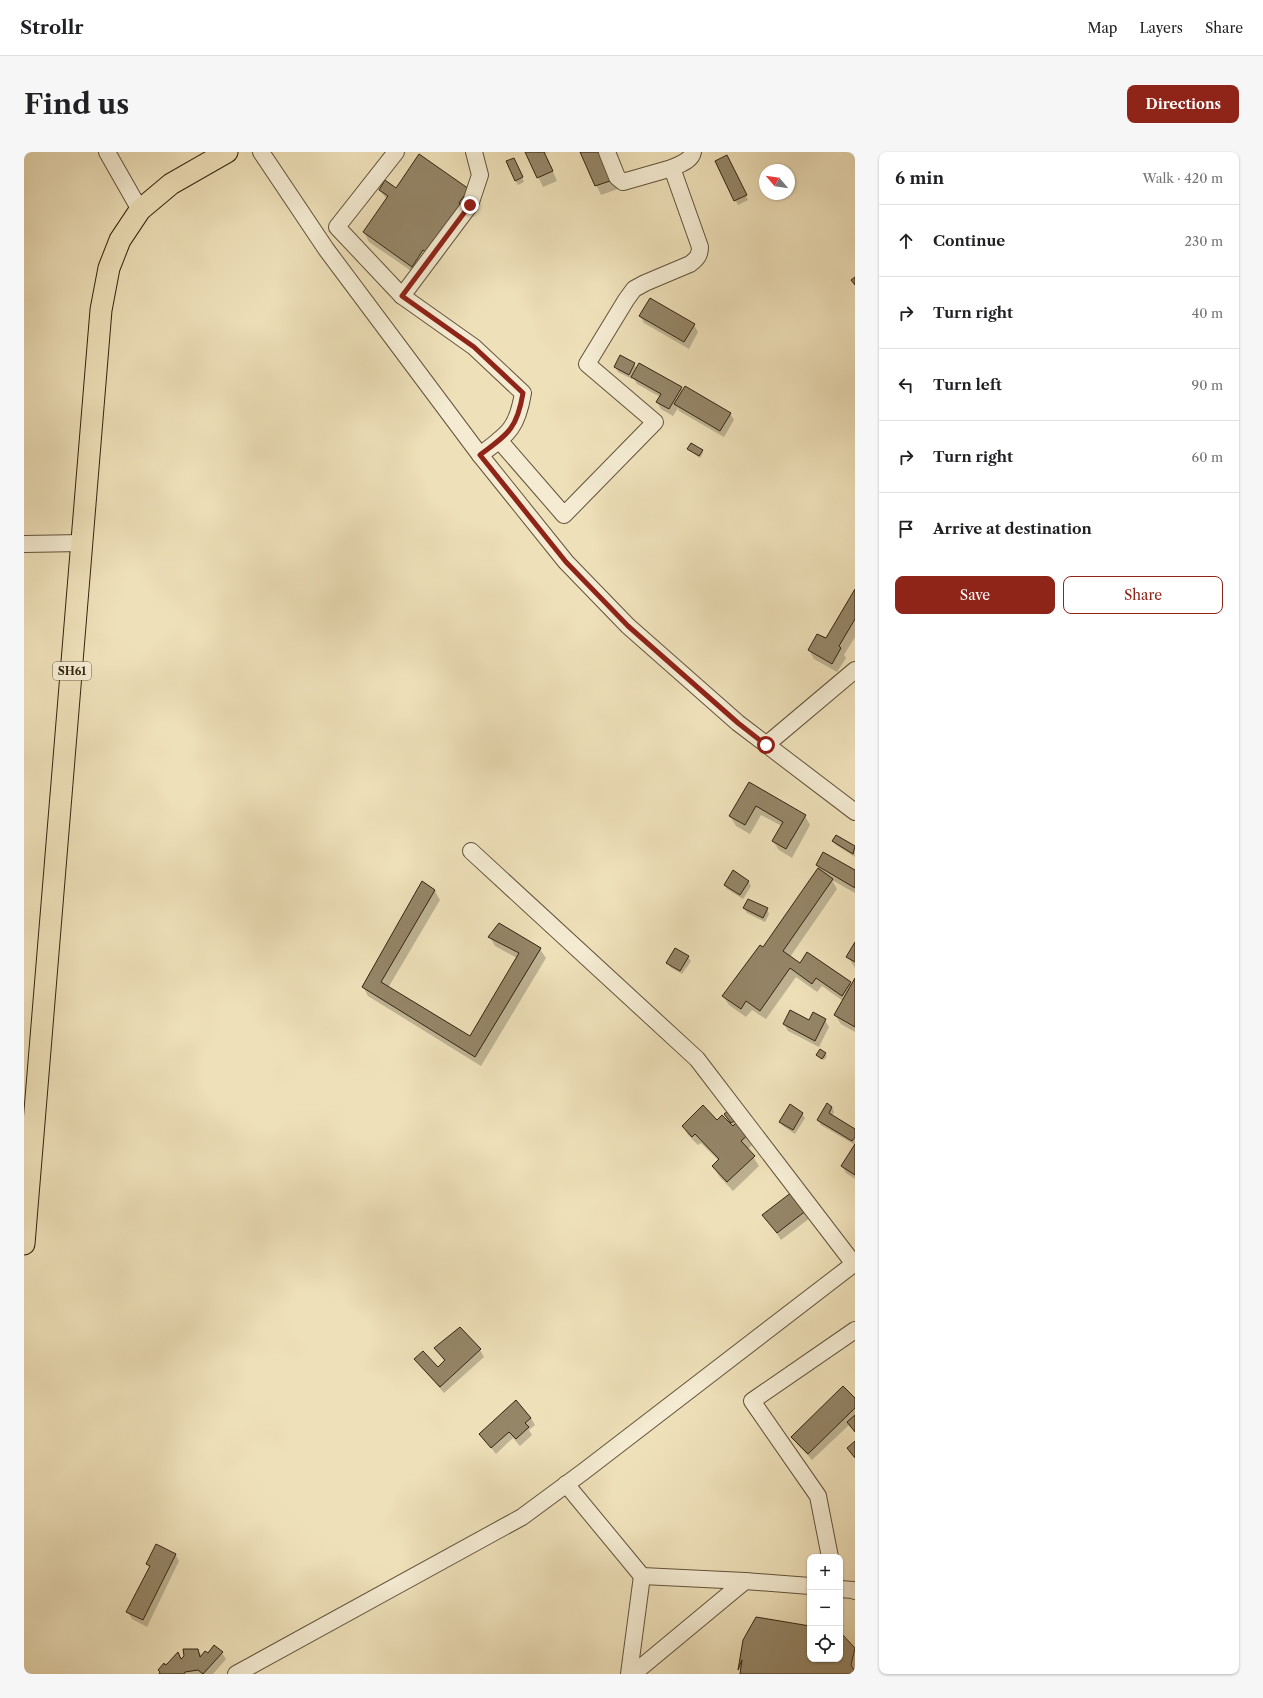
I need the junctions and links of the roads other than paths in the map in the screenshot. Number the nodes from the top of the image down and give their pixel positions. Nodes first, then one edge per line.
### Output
1 (107, 152) edge
2 (227, 152) edge
3 (263, 152) edge
4 (396, 152) edge
5 (474, 152) edge
6 (607, 152) edge
7 (693, 152) edge
8 (672, 168) junction
9 (140, 210) junction
10 (402, 296) junction
11 (499, 440) junction
12 (480, 455) junction
13 (82, 543) junction
14 (24, 544) edge
15 (855, 670) edge
16 (766, 745) junction
17 (855, 812) edge
18 (471, 851) dead end
19 (28, 1162) edge
20 (24, 1244) edge
21 (854, 1263) edge
22 (855, 1330) edge
23 (566, 1484) junction
24 (829, 1554) edge
25 (642, 1576) junction
26 (745, 1581) junction
27 (807, 1586) edge
28 (843, 1589) edge
29 (855, 1591) edge
30 (236, 1674) edge
31 (629, 1674) edge
32 (633, 1674) edge

1 - 9 street
2 - 9 main road, SH61
3 - 12 street
4 - 10 street
5 - 10 street
6 - 8 street
7 - 8 street
8 - 11 street
9 - 13 main road, SH61
10 - 11 street
11 - 12 street
12 - 16 street
13 - 14 street
13 - 19 main road, SH61
15 - 16 street
16 - 17 street
18 - 21 street
19 - 20 main road, SH61
21 - 23 street
22 - 24 street
23 - 25 street
23 - 30 street
25 - 26 street
25 - 31 street
26 - 27 street
26 - 32 street
28 - 29 street

